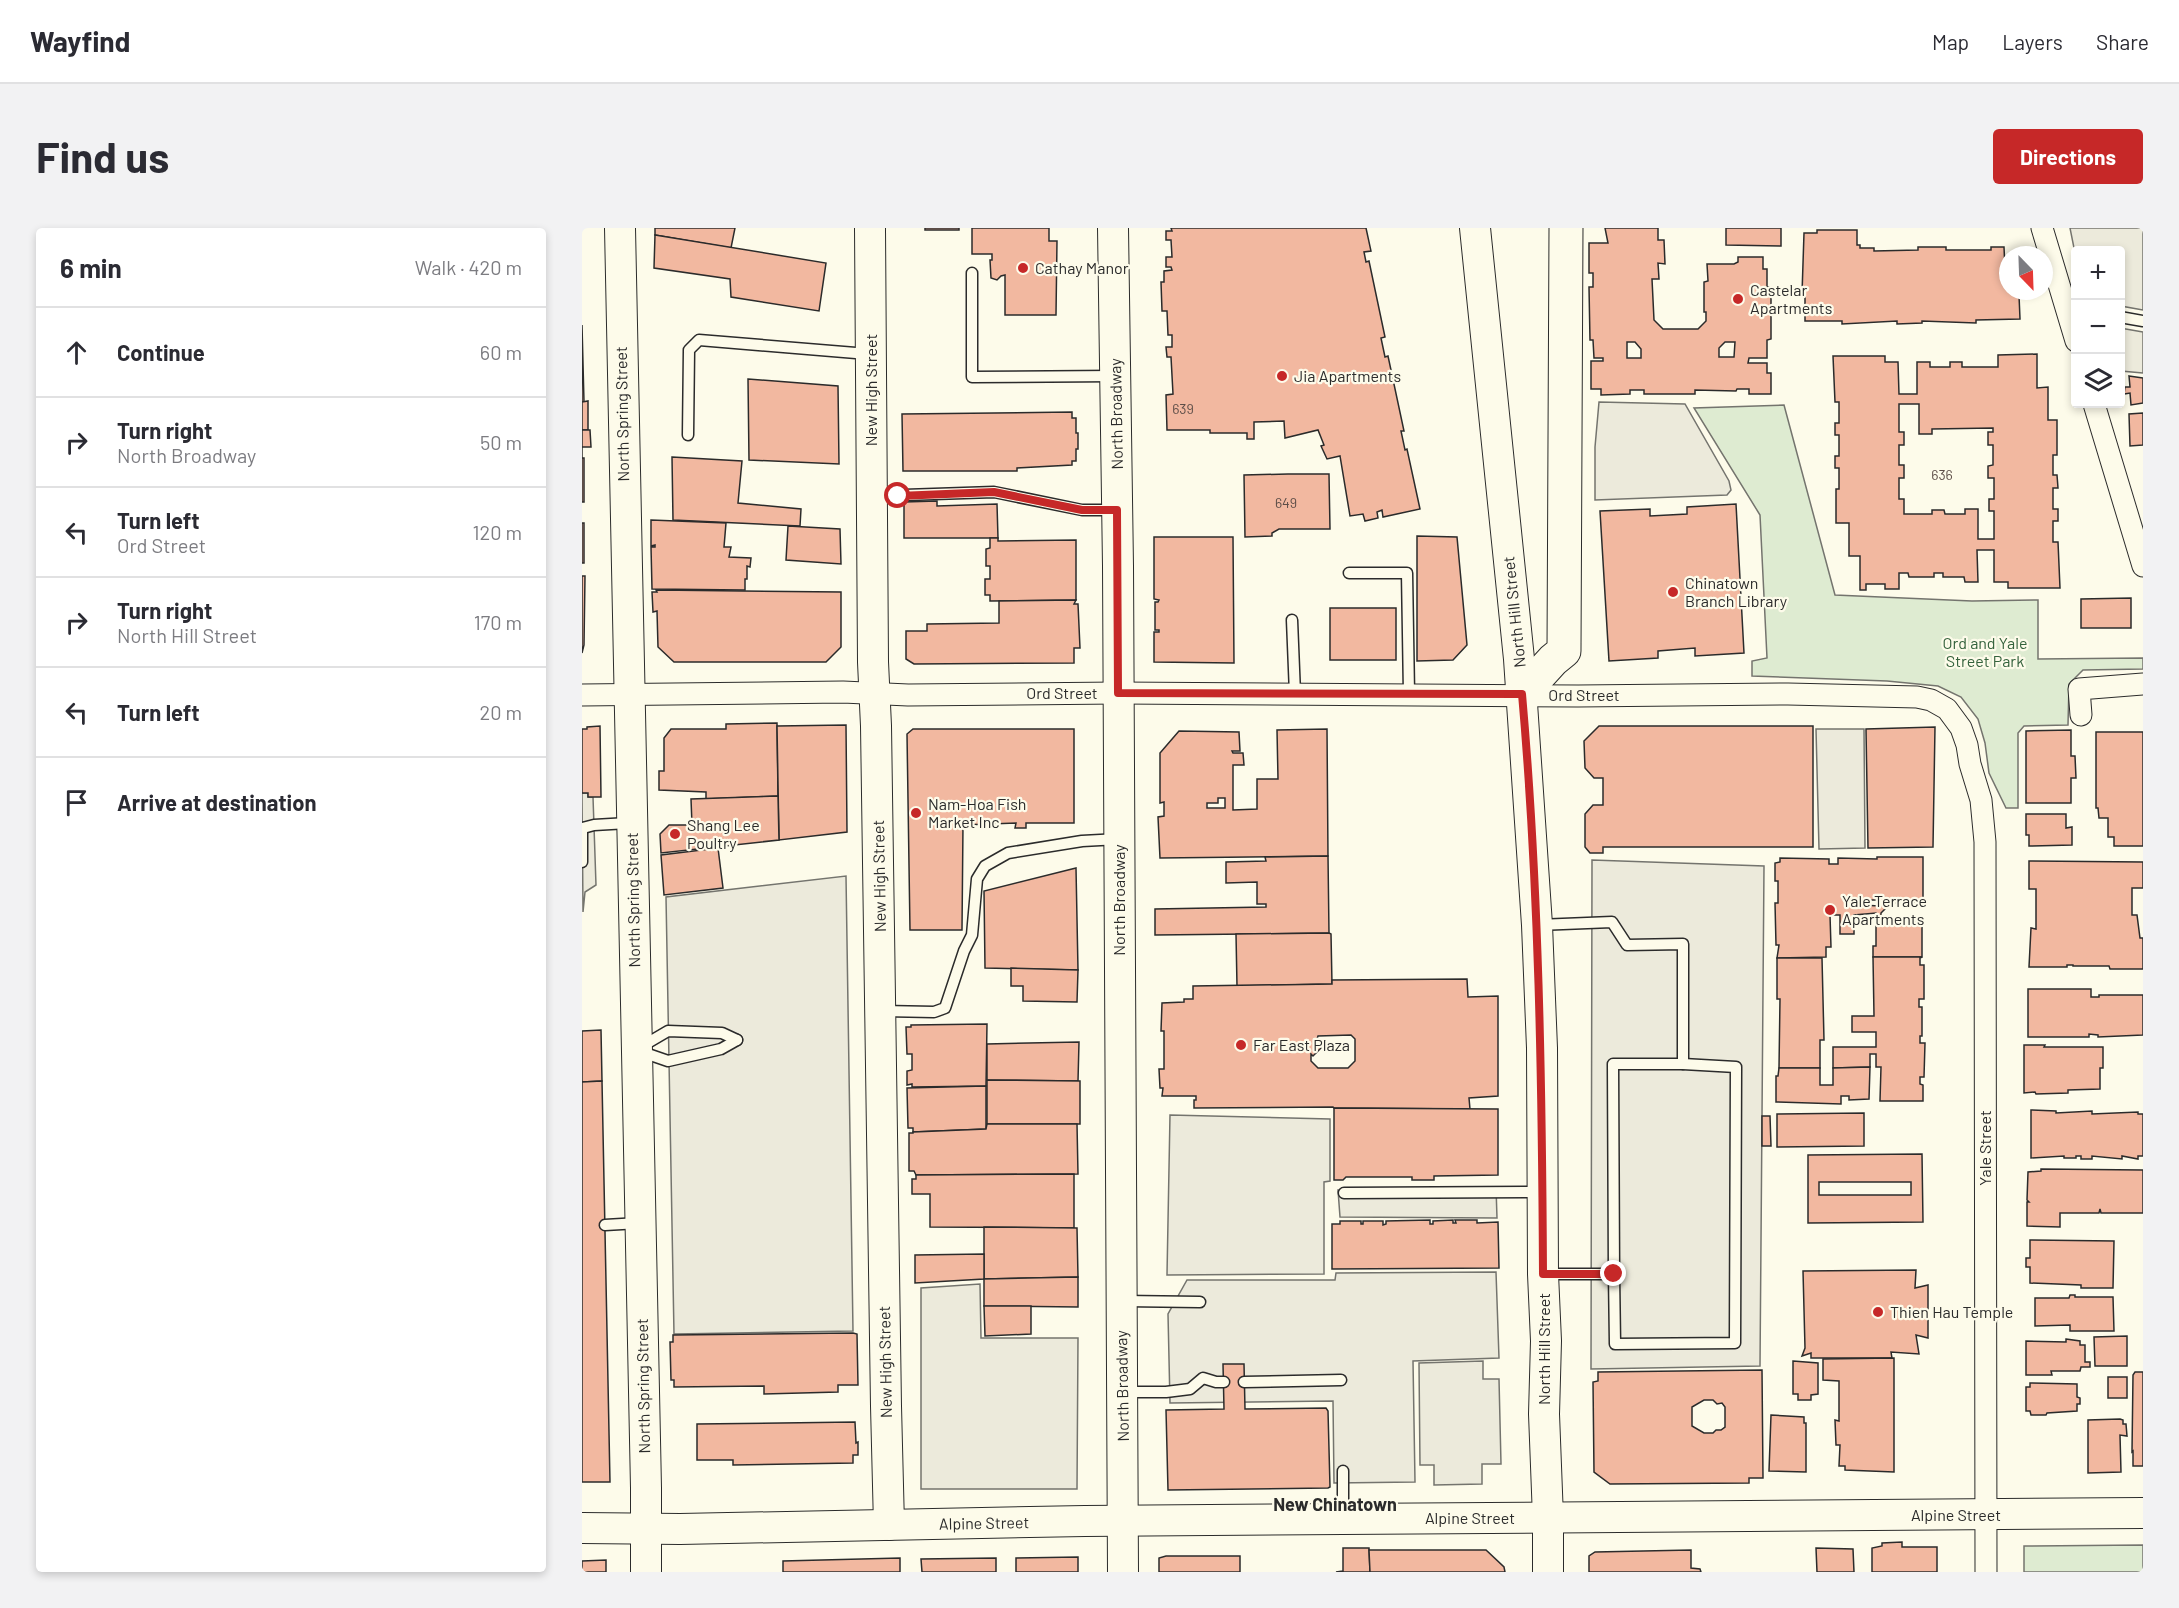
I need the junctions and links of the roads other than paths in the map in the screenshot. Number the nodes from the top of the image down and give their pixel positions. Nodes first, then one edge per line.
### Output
1 (620, 228) edge
2 (870, 228) edge
3 (1113, 228) edge
4 (1475, 228) edge
5 (1566, 228) edge
6 (2042, 228) edge
7 (972, 273) dead end
8 (2070, 308) edge
9 (2125, 318) edge
10 (2143, 321) edge
11 (871, 355) junction
12 (1115, 376) junction
13 (2095, 408) edge
14 (688, 435) dead end
15 (871, 496) junction
16 (1117, 510) junction
17 (2143, 566) edge
18 (1349, 573) dead end
19 (1292, 620) dead end
20 (2143, 684) edge
21 (874, 693) junction
22 (1118, 693) junction
23 (582, 694) edge
24 (1295, 694) junction
25 (1409, 694) junction
26 (1522, 694) junction
27 (626, 696) junction
28 (2080, 715) dead end
29 (1961, 728) joint
30 (631, 823) junction
31 (583, 828) edge
32 (1119, 839) junction
33 (582, 862) edge
34 (1538, 925) junction
35 (881, 1011) junction
36 (636, 1050) junction
37 (1683, 1064) junction
38 (1543, 1192) junction
39 (1344, 1193) dead end
40 (639, 1223) junction
41 (605, 1225) dead end
42 (1543, 1274) junction
43 (1614, 1274) junction
44 (1121, 1301) junction
45 (1200, 1302) dead end
46 (1341, 1380) dead end
47 (1224, 1382) dead end
48 (1244, 1382) dead end
49 (1122, 1392) junction
50 (1343, 1471) dead end
51 (2143, 1513) edge
52 (1985, 1515) junction
53 (1548, 1518) junction
54 (1342, 1519) junction
55 (1123, 1521) junction
56 (889, 1525) junction
57 (582, 1528) edge
58 (645, 1529) junction
59 (646, 1572) edge
60 (1123, 1572) edge
61 (1548, 1572) edge
62 (1986, 1572) edge

1 - 27 street, North Spring Street
2 - 11 street, New High Street
3 - 12 street, North Broadway
4 - 26 street, North Hill Street
5 - 26 main road
6 - 8 street
7 - 12 lane
9 - 10 lane
11 - 14 lane
11 - 15 street, New High Street
12 - 16 street, North Broadway
13 - 17 street
15 - 16 lane
15 - 21 street, New High Street
16 - 22 street, North Broadway
18 - 25 lane
19 - 24 lane
20 - 28 street
21 - 22 street, Ord Street
21 - 27 street, Ord Street
21 - 35 street, New High Street
22 - 24 street, Ord Street
22 - 32 street, North Broadway
23 - 27 street, Ord Street
24 - 25 street, Ord Street
25 - 26 street, Ord Street
26 - 29 street, Ord Street
26 - 34 street, North Hill Street
27 - 30 street, North Spring Street
29 - 52 street, Yale Street
30 - 31 lane
30 - 36 street, North Spring Street
31 - 33 lane
32 - 35 lane
32 - 44 street, North Broadway
34 - 37 lane
34 - 38 street, North Hill Street
35 - 56 street, New High Street
36 - 36 lane
36 - 40 street, North Spring Street
37 - 43 lane
37 - 43 lane
38 - 39 lane
38 - 42 street, North Hill Street
40 - 41 lane
40 - 58 street, North Spring Street
42 - 43 lane
42 - 53 street, North Hill Street
44 - 45 lane
44 - 49 street, North Broadway
46 - 48 lane
47 - 49 lane
49 - 55 street, North Broadway
50 - 54 lane
51 - 52 street, Alpine Street
52 - 53 street, Alpine Street
52 - 62 street, Yale Street
53 - 54 street, Alpine Street
53 - 61 street, North Hill Street
54 - 55 street, Alpine Street
55 - 56 street, Alpine Street
55 - 60 street, North Broadway
56 - 58 street, Alpine Street
57 - 58 street, Alpine Street
58 - 59 street, North Spring Street

